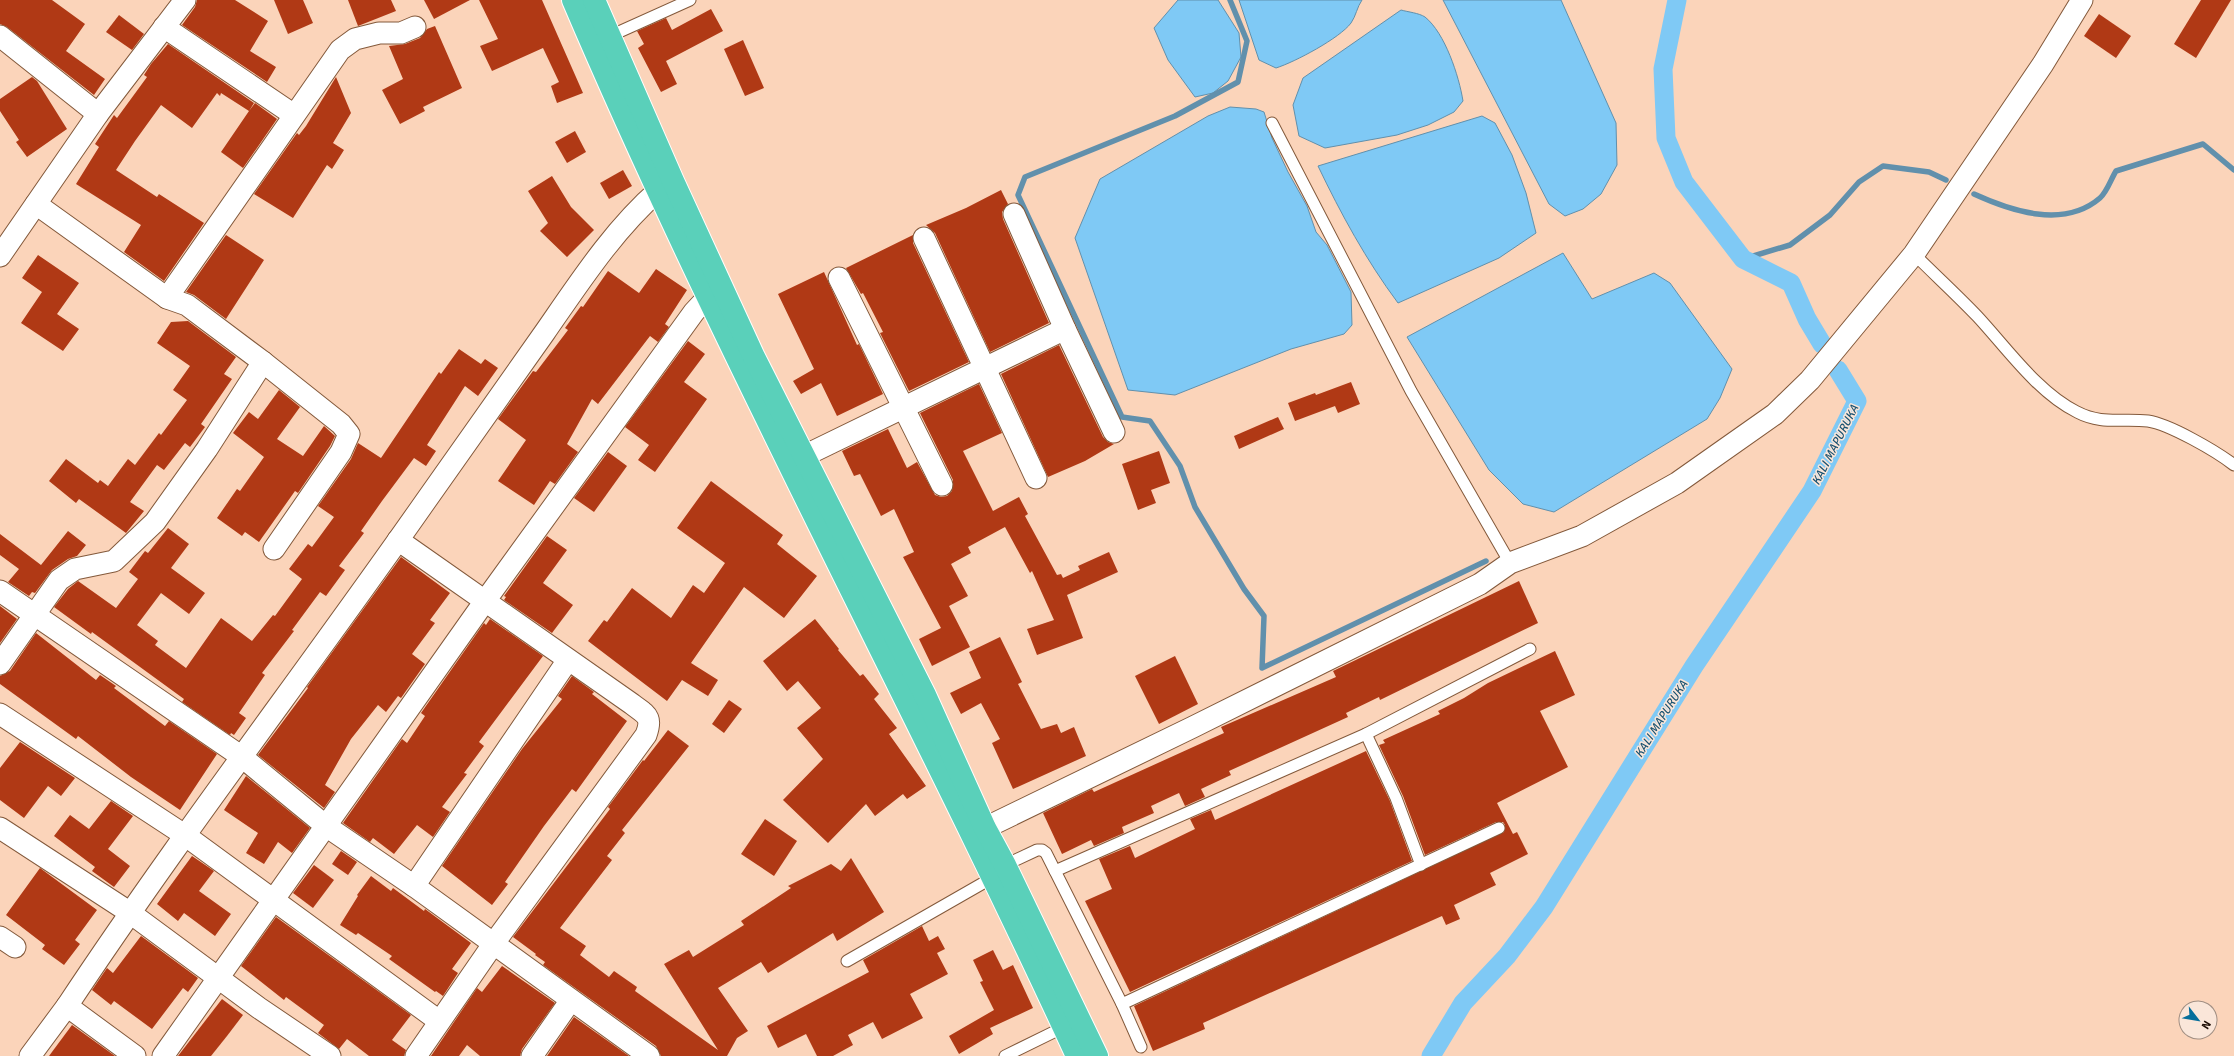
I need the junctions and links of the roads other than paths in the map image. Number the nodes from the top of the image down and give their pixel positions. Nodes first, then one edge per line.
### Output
1 (185, 0) edge
2 (573, 0) edge
3 (594, 0) edge
4 (690, 0) edge
5 (2082, 0) edge
6 (164, 27) junction
7 (415, 27) dead end
8 (0, 36) edge
9 (610, 36) junction
10 (98, 114) junction
11 (294, 115) junction
12 (1272, 123) dead end
13 (659, 190) junction
14 (36, 204) junction
15 (1014, 214) dead end
16 (924, 238) dead end
17 (1914, 254) junction
18 (0, 256) edge
19 (839, 278) dead end
20 (708, 297) junction
21 (167, 298) junction
22 (1065, 329) junction
23 (263, 362) junction
24 (984, 368) junction
25 (902, 407) junction
26 (1114, 432) dead end
27 (804, 456) junction
28 (2234, 465) edge
29 (1036, 478) dead end
30 (942, 485) dead end
31 (398, 540) junction
32 (274, 549) dead end
33 (1510, 563) junction
34 (0, 591) edge
35 (485, 601) junction
36 (35, 616) junction
37 (1530, 649) dead end
38 (568, 660) junction
39 (0, 664) edge
40 (0, 714) edge
41 (1366, 734) junction
42 (242, 757) junction
43 (326, 826) junction
44 (0, 828) edge
45 (985, 828) junction
46 (1498, 828) dead end
47 (186, 836) junction
48 (1421, 864) junction
49 (1055, 871) junction
50 (998, 872) junction
51 (414, 886) junction
52 (274, 901) junction
53 (129, 912) junction
54 (494, 943) junction
55 (847, 961) dead end
56 (219, 978) junction
57 (571, 1000) junction
58 (1122, 1004) junction
59 (67, 1006) junction
60 (439, 1021) junction
61 (1064, 1027) junction
62 (1141, 1047) dead end
63 (30, 1056) edge
64 (135, 1056) edge
65 (163, 1056) edge
66 (330, 1056) edge
67 (416, 1056) edge
68 (532, 1056) edge
69 (649, 1056) edge
70 (1005, 1056) edge
71 (1077, 1056) edge
72 (1097, 1056) edge

1 - 6 street
2 - 13 highway
3 - 9 highway
4 - 9 lane
5 - 17 street
6 - 10 street
6 - 11 street
7 - 11 street
8 - 10 street
9 - 27 highway
10 - 14 street
11 - 21 street
12 - 33 lane
13 - 20 highway
13 - 31 street
14 - 18 street
14 - 21 street
15 - 22 street
16 - 24 street
17 - 28 lane
17 - 33 street
19 - 25 street
20 - 35 street
20 - 50 highway
21 - 23 street
22 - 24 street
22 - 26 street
23 - 32 street
23 - 36 street
24 - 25 street
24 - 29 street
25 - 27 street
25 - 30 street
27 - 45 highway
31 - 35 street
31 - 42 street
33 - 45 street
34 - 36 street
35 - 38 street
35 - 43 street
36 - 39 street
36 - 42 street
37 - 41 lane
38 - 51 street
38 - 54 street
40 - 47 street
41 - 48 lane
41 - 49 lane
42 - 43 street
42 - 47 street
43 - 51 street
43 - 52 street
44 - 53 street
45 - 50 highway
46 - 48 lane
47 - 52 street
47 - 53 street
48 - 58 lane
49 - 50 lane
49 - 58 lane
50 - 55 lane
50 - 61 highway
50 - 72 highway
51 - 54 street
52 - 56 street
52 - 60 street
53 - 56 street
53 - 59 street
54 - 57 street
54 - 60 street
56 - 65 street
56 - 66 street
57 - 68 street
57 - 69 street
58 - 62 lane
59 - 63 street
59 - 64 street
60 - 67 street
61 - 70 lane
61 - 71 highway

